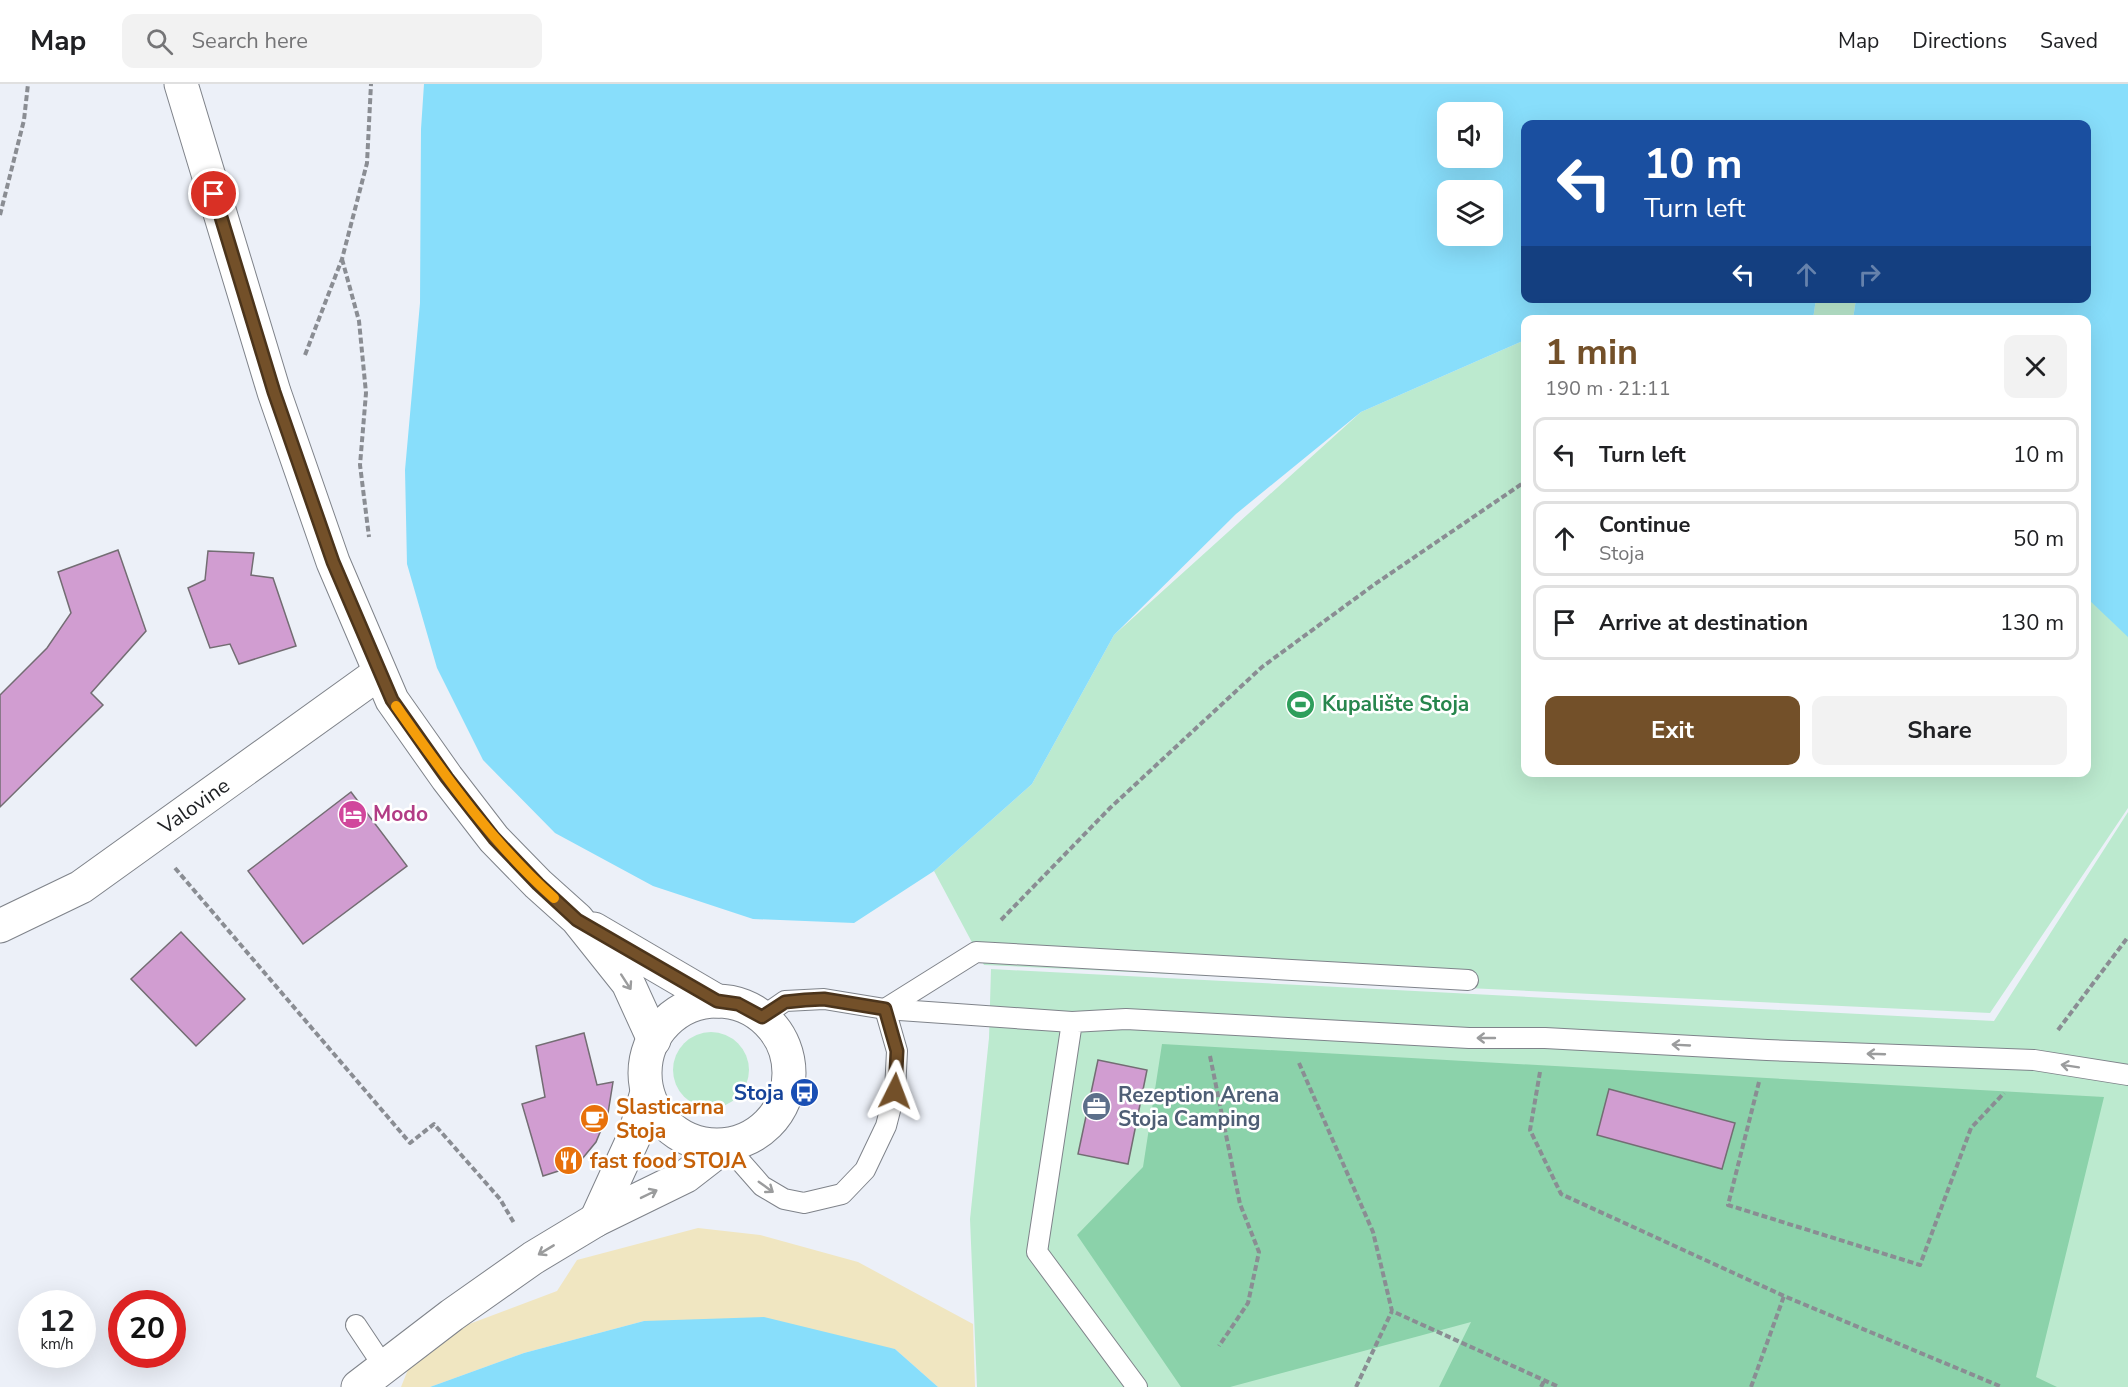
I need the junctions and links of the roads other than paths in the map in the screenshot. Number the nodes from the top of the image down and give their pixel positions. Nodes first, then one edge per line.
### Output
1 (181, 84) edge
2 (380, 673) junction
3 (577, 920) junction
4 (0, 926) edge
5 (1468, 980) dead end
6 (717, 1001) junction
7 (885, 1009) junction
8 (762, 1017) junction
9 (1072, 1022) junction
10 (654, 1040) junction
11 (2128, 1075) edge
12 (647, 1092) junction
13 (726, 1145) junction
14 (596, 1220) junction
15 (356, 1325) dead end
16 (384, 1367) junction
17 (358, 1387) edge
18 (1137, 1387) edge

1 - 2 main road
2 - 3 main road
2 - 4 main road, Valovine
3 - 6 main road
3 -> 10 main road
5 - 7 lane
6 - 8 main road
6 - 10 main road
7 - 8 lane
7 - 9 lane
13 -> 7 lane
8 - 13 main road
11 -> 9 lane
9 - 18 lane
10 - 12 main road
12 - 13 main road
12 - 14 main road
14 -> 13 main road
14 -> 16 main road
15 - 16 lane
16 - 17 main road

